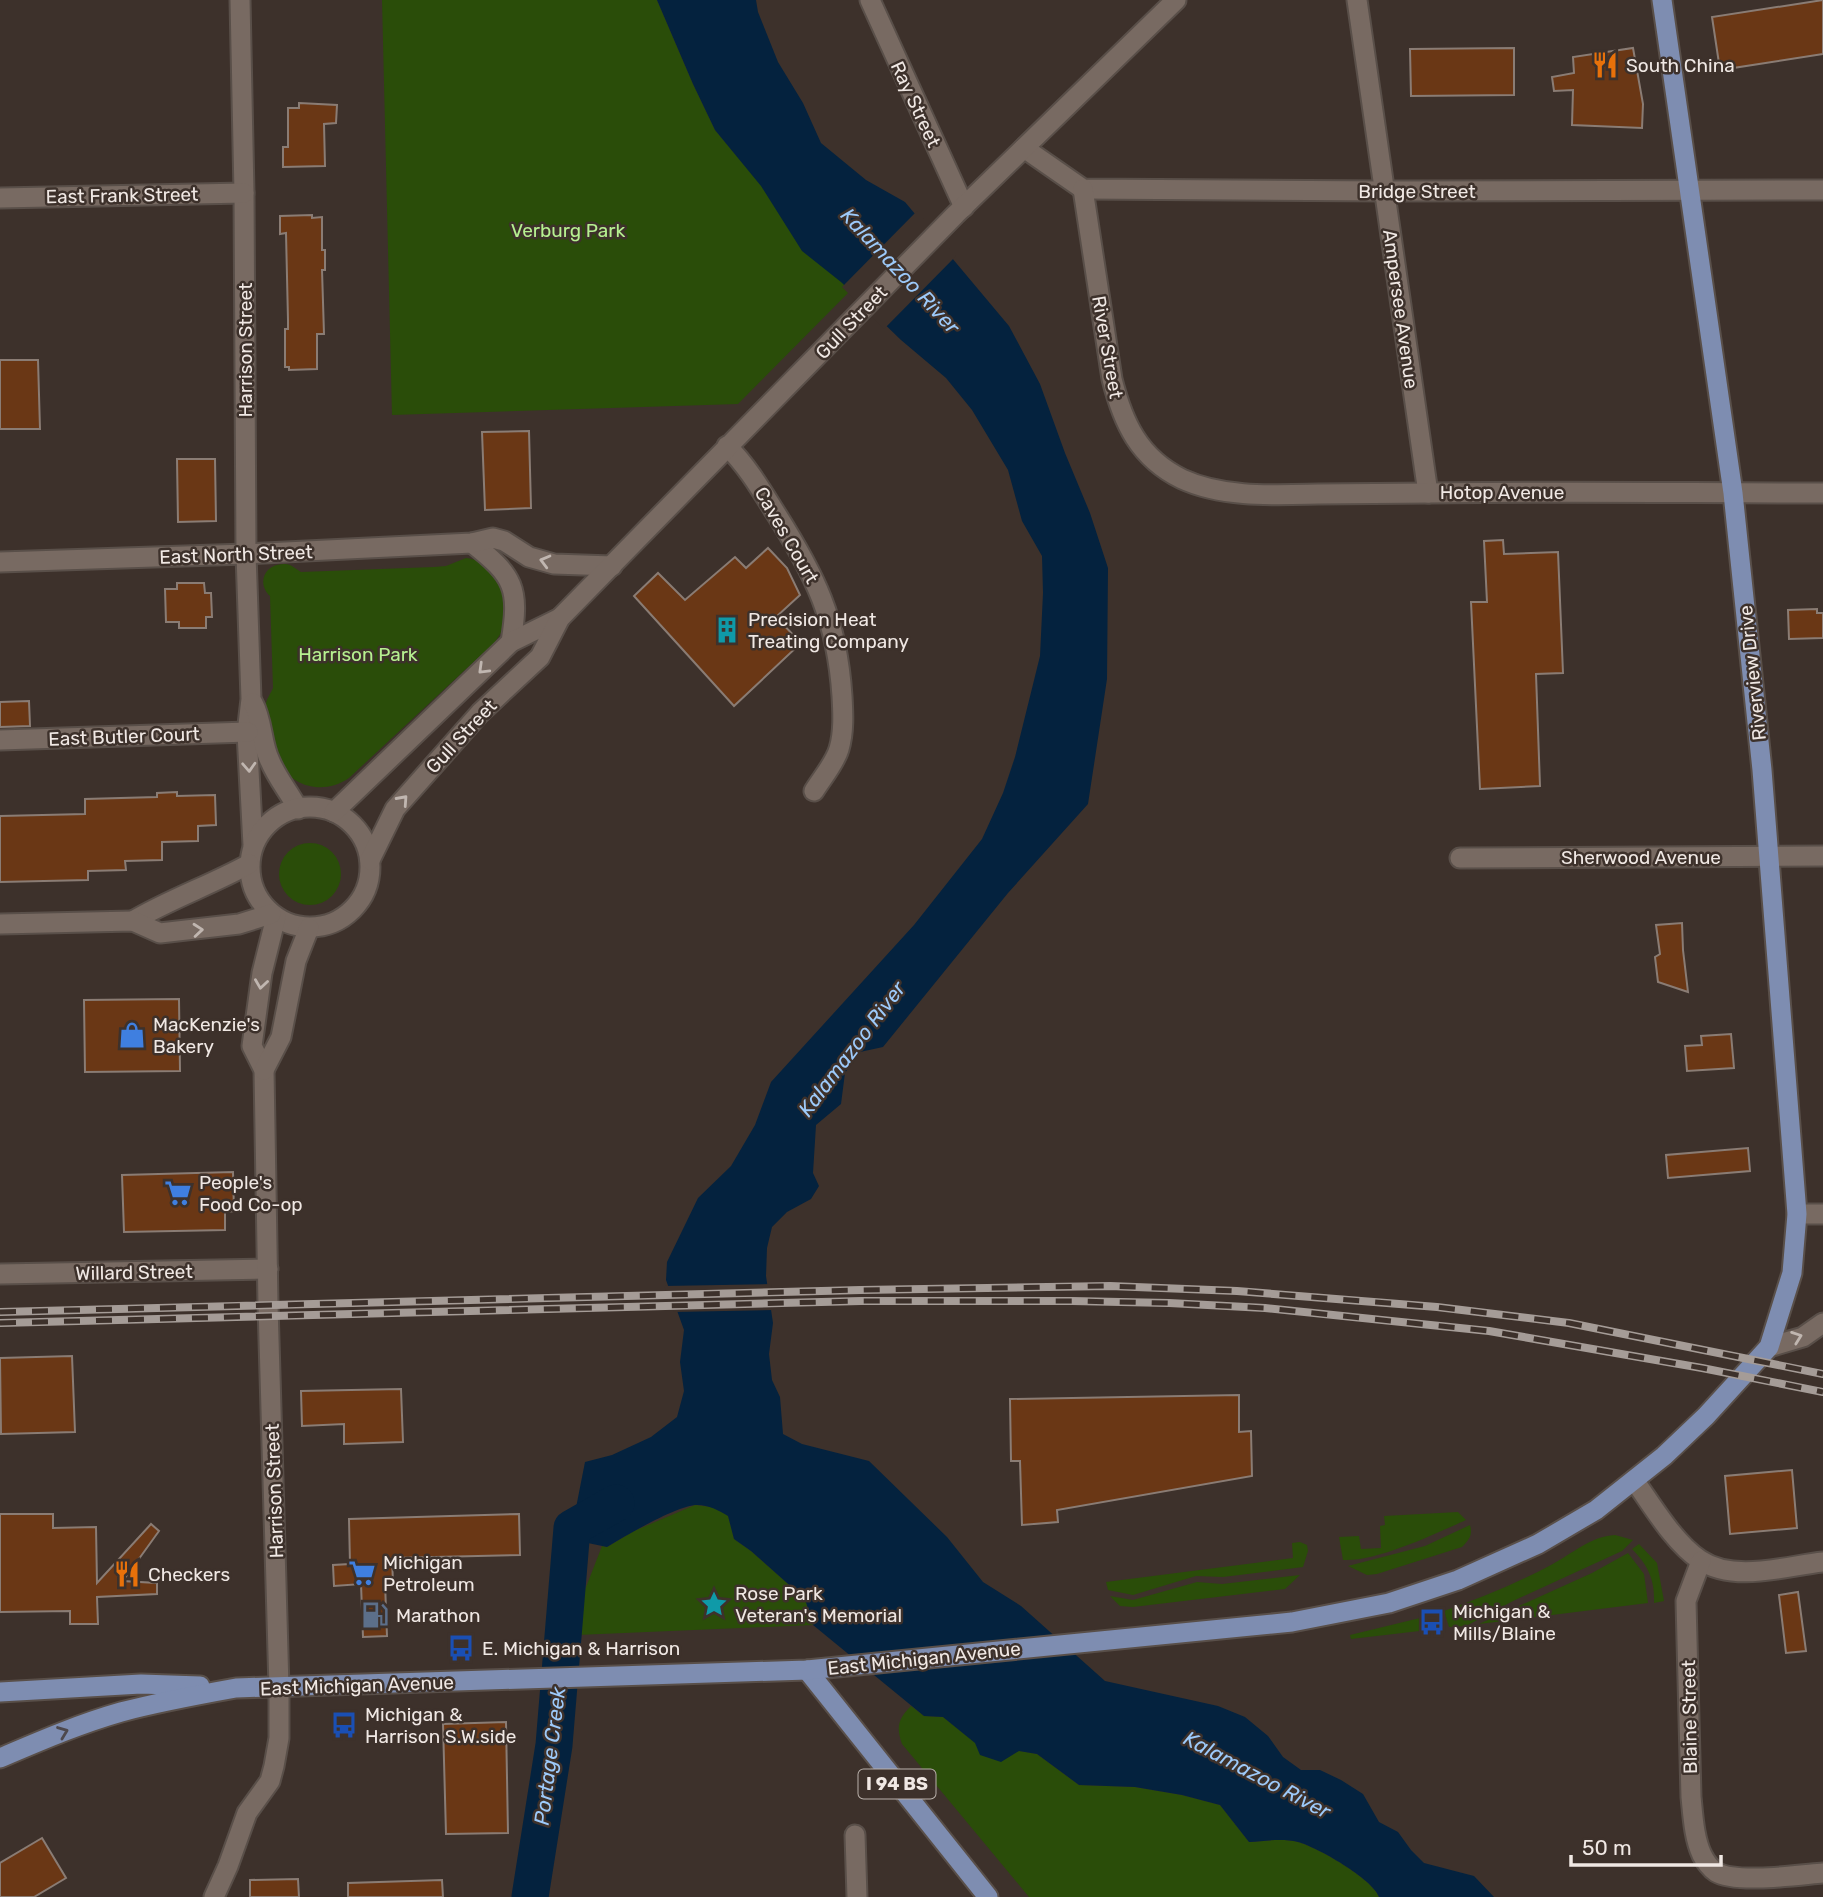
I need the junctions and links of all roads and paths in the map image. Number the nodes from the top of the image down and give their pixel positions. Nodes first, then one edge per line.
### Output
1 (240, 0) edge
2 (870, 0) edge
3 (1176, 0) edge
4 (1357, 0) edge
5 (1662, 0) edge
6 (1024, 148) junction
7 (1083, 189) junction
8 (1823, 190) edge
9 (1384, 191) junction
10 (1690, 191) junction
11 (244, 193) junction
12 (0, 198) edge
13 (960, 210) junction
14 (727, 446) junction
15 (1183, 479) joint
16 (1428, 493) junction
17 (1733, 493) junction
18 (1823, 493) edge
19 (472, 543) junction
20 (246, 554) junction
21 (0, 562) edge
22 (612, 566) junction
23 (560, 618) junction
24 (512, 642) junction
25 (251, 699) junction
26 (248, 732) junction
27 (0, 740) edge
28 (814, 791) dead end
29 (298, 809) junction
30 (334, 812) junction
31 (251, 855) junction
32 (1768, 856) junction
33 (1823, 856) edge
34 (1460, 858) dead end
35 (370, 860) junction
36 (273, 916) junction
37 (133, 921) junction
38 (0, 924) edge
39 (309, 928) junction
40 (264, 1070) junction
41 (1797, 1214) junction
42 (1823, 1214) edge
43 (268, 1269) junction
44 (0, 1274) edge
45 (1823, 1323) edge
46 (1769, 1346) junction
47 (1634, 1480) junction
48 (1701, 1561) junction
49 (1823, 1562) edge
50 (815, 1670) junction
51 (236, 1688) junction
52 (278, 1688) junction
53 (0, 1692) edge
54 (0, 1758) edge
55 (855, 1835) dead end
56 (1823, 1873) edge
57 (214, 1897) edge
58 (856, 1897) edge
59 (988, 1897) edge

1 - 11 street, Harrison Street
2 - 13 street, Ray Street
3 - 6 street, Gull Street
4 - 9 street, Ampersee Avenue
5 - 10 main road, Riverview Drive
6 - 7 street
6 - 13 street, Gull Street
7 - 9 street, Bridge Street
7 - 15 street, River Street
8 - 10 street, Bridge Street
9 - 10 street, Bridge Street
9 - 16 street, Ampersee Avenue
10 - 17 main road, Riverview Drive
11 - 12 street, East Frank Street
11 - 20 street, Harrison Street
13 - 14 street, Gull Street
14 - 22 street, Gull Street
14 - 28 street, Caves Court
15 - 16 street, Hotop Avenue
16 - 17 street, Hotop Avenue
17 - 18 street, Hotop Avenue
17 - 32 main road, Riverview Drive
19 - 20 street, East North Street
22 -> 19 street, East North Street
19 - 24 street
20 - 21 street, East North Street
20 - 25 street, Harrison Street
22 - 23 street, Gull Street
23 - 24 street, Gull Street
35 -> 23 street, Gull Street
24 -> 30 street, Gull Street
25 - 26 street, Harrison Street
25 - 29 street, Harrison Street
26 - 27 street, East Butler Court
26 -> 31 street, Harrison Street
29 - 30 street
29 - 31 street
30 - 35 street
31 - 36 street
31 - 37 street
32 - 33 street, Sherwood Avenue
32 - 34 street, Sherwood Avenue
32 - 41 main road, Riverview Drive
35 - 39 street
37 -> 36 street
36 - 39 street
36 -> 40 street, Harrison Street
37 - 38 street
39 - 40 street, Harrison Street
40 - 43 street, Harrison Street
41 - 42 street
41 - 46 main road, Riverview Drive
43 - 44 street, Willard Street
43 - 52 street, Harrison Street
46 -> 45 street
46 - 47 main road, East Michigan Avenue
47 - 48 street
47 - 50 main road, East Michigan Avenue
48 - 49 street
48 - 56 street, Blaine Street
50 - 52 main road, East Michigan Avenue
50 - 59 main road, I 94 BS
51 - 52 main road, East Michigan Avenue
51 - 53 main road
54 -> 51 main road, East Michigan Avenue
52 - 57 street, Harrison Street
55 - 58 street

